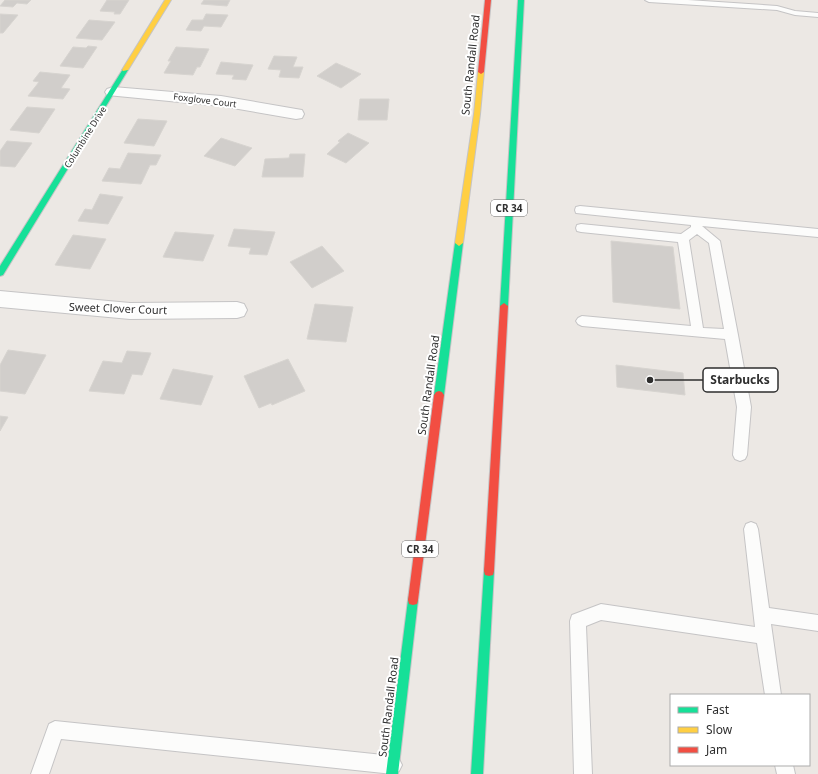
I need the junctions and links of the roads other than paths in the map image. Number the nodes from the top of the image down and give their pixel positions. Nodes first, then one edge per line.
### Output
1 (168, 0) edge
2 (488, 0) edge
3 (521, 0) edge
4 (649, 0) edge
5 (739, 3) edge
6 (818, 14) edge
7 (113, 92) junction
8 (296, 114) dead end
9 (580, 210) dead end
10 (696, 225) junction
11 (581, 228) dead end
12 (818, 233) edge
13 (683, 238) junction
14 (0, 272) edge
15 (0, 299) edge
16 (237, 310) dead end
17 (582, 320) dead end
18 (698, 332) junction
19 (732, 336) junction
20 (740, 455) dead end
21 (750, 529) dead end
22 (761, 615) junction
23 (818, 623) edge
24 (764, 636) junction
25 (773, 694) edge
26 (392, 769) edge
27 (40, 774) edge
28 (477, 774) edge
29 (583, 774) edge

1 - 7 main road, Columbine Drive
2 - 26 main road, South Randall Road / CR 34
3 - 28 main road, CR 34
4 - 5 lane
5 - 6 lane
7 - 8 street, Foxglove Court
7 - 14 main road, Columbine Drive
9 - 10 lane
10 - 12 lane
10 - 13 lane
10 - 19 lane
11 - 13 lane
13 - 18 lane
15 - 16 street, Sweet Clover Court
17 - 18 lane
18 - 19 lane
19 - 20 lane
21 - 22 lane
22 - 23 lane
22 - 24 lane
24 - 25 lane
24 - 29 lane
26 - 27 lane

